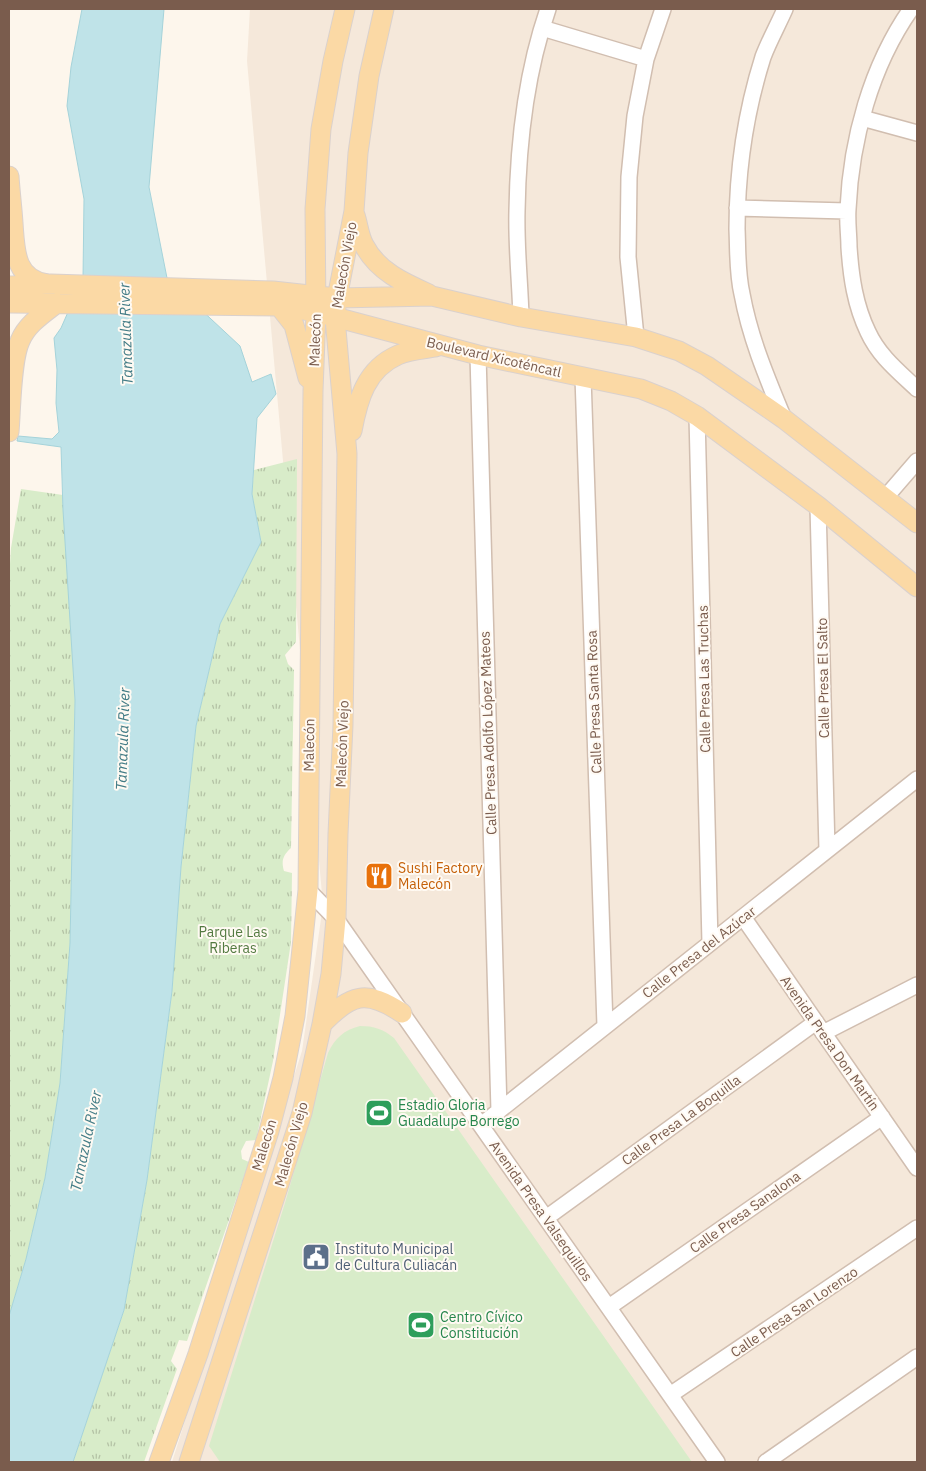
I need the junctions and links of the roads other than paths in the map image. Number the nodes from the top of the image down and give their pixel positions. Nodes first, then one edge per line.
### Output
1 (345, 9) edge
2 (384, 9) edge
3 (548, 9) edge
4 (663, 9) edge
5 (785, 9) edge
6 (911, 9) edge
7 (542, 28) junction
8 (646, 59) junction
9 (862, 118) junction
10 (917, 133) edge
11 (9, 176) edge
12 (737, 208) junction
13 (354, 211) junction
14 (848, 211) junction
15 (51, 284) junction
16 (9, 286) edge
17 (432, 296) junction
18 (337, 298) junction
19 (274, 301) junction
20 (9, 303) edge
21 (57, 303) junction
22 (316, 304) junction
23 (521, 317) junction
24 (336, 318) junction
25 (636, 338) junction
26 (443, 346) junction
27 (478, 355) junction
28 (583, 377) junction
29 (917, 388) edge
30 (313, 392) junction
31 (697, 416) junction
32 (784, 419) junction
33 (9, 432) edge
34 (347, 454) junction
35 (917, 461) edge
36 (885, 498) junction
37 (818, 506) junction
38 (915, 518) edge
39 (917, 587) edge
40 (917, 779) edge
41 (827, 850) junction
42 (308, 890) junction
43 (743, 917) junction
44 (336, 919) junction
45 (710, 942) junction
46 (917, 985) edge
47 (402, 1013) junction
48 (322, 1024) junction
49 (605, 1026) junction
50 (820, 1028) junction
51 (499, 1111) junction
52 (882, 1117) junction
53 (481, 1125) junction
54 (915, 1159) edge
55 (546, 1218) junction
56 (917, 1228) edge
57 (609, 1307) junction
58 (917, 1357) edge
59 (670, 1396) junction
60 (159, 1462) edge
61 (189, 1462) edge
62 (717, 1462) edge
63 (766, 1462) edge

1 - 22 main road, Malecón
2 - 13 main road, Malecón Viejo
3 - 7 street
4 - 8 street
5 - 12 street
6 - 9 street
7 - 8 street
7 - 23 street
8 - 25 street
9 - 10 street
9 - 14 street
11 - 15 main road
12 - 14 street
12 - 32 street
13 - 17 main road
13 - 18 main road, Malecón Viejo
14 - 29 street
15 - 16 main road, Boulevard Xicoténcatl
15 - 19 main road, Boulevard Xicoténcatl
17 - 18 main road, Boulevard Xicoténcatl
17 - 23 main road, Boulevard Xicoténcatl
18 - 22 main road, Boulevard Xicoténcatl
18 - 24 main road, Malecón Viejo
19 - 21 main road, Boulevard Xicoténcatl
19 - 22 main road, Boulevard Xicoténcatl
19 - 30 main road
20 - 21 main road, Boulevard Xicoténcatl
21 - 33 main road
22 - 24 main road, Boulevard Xicoténcatl
22 - 30 main road, Malecón
23 - 25 main road, Boulevard Xicoténcatl
24 - 26 main road, Boulevard Xicoténcatl
24 - 34 main road, Malecón Viejo
25 - 32 main road, Boulevard Xicoténcatl
26 - 27 main road, Boulevard Xicoténcatl
26 - 34 main road
27 - 28 main road, Boulevard Xicoténcatl
27 - 51 street, Calle Presa Adolfo López Mateos
28 - 31 main road, Boulevard Xicoténcatl
28 - 49 street, Calle Presa Santa Rosa
30 - 42 main road, Malecón
31 - 37 main road, Boulevard Xicoténcatl
31 - 45 street, Calle Presa Las Truchas
32 - 36 main road, Boulevard Xicoténcatl
34 - 44 main road, Malecón Viejo
35 - 36 street
36 - 38 main road, Boulevard Xicoténcatl
37 - 39 main road, Boulevard Xicoténcatl
37 - 41 street, Calle Presa El Salto
40 - 41 street, Calle Presa del Azúcar
41 - 43 street, Calle Presa del Azúcar
42 - 44 street, Avenida Presa Valsequillos
42 - 60 main road, Malecón
43 - 45 street, Calle Presa del Azúcar
43 - 50 street, Avenida Presa Don Martín
44 - 47 street, Avenida Presa Valsequillos
44 - 48 main road, Malecón Viejo
45 - 49 street, Calle Presa del Azúcar
46 - 50 street, Calle Presa La Boquilla
47 - 48 main road
47 - 53 street, Avenida Presa Valsequillos
48 - 61 main road, Malecón Viejo
49 - 51 street, Calle Presa del Azúcar
50 - 52 street, Avenida Presa Don Martín
50 - 55 street, Calle Presa La Boquilla
51 - 53 street, Calle Presa del Azúcar
52 - 54 street, Avenida Presa Don Martín
52 - 57 street, Calle Presa Sanalona
53 - 55 street, Avenida Presa Valsequillos
55 - 57 street, Avenida Presa Valsequillos
56 - 59 street, Calle Presa San Lorenzo
57 - 59 street, Avenida Presa Valsequillos
58 - 63 street
59 - 62 street, Avenida Presa Valsequillos

